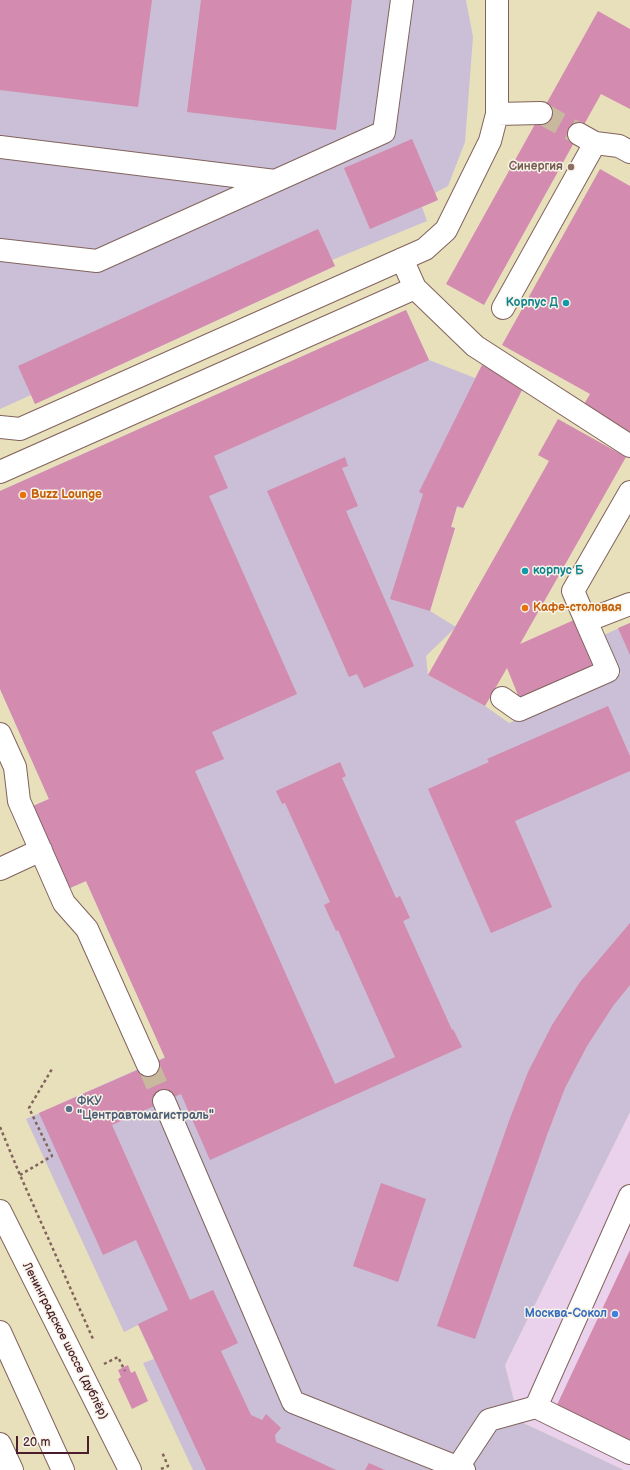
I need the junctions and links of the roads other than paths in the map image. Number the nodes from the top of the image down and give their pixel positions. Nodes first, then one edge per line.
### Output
1 (402, 0) edge
2 (497, 0) edge
3 (541, 113) tunnel mouth
4 (497, 114) junction
5 (0, 148) edge
6 (630, 152) edge
7 (275, 181) junction
8 (0, 250) edge
9 (402, 259) junction
10 (415, 288) junction
11 (503, 308) dead end
12 (0, 427) edge
13 (630, 446) edge
14 (0, 472) edge
15 (630, 492) edge
16 (630, 604) edge
17 (586, 621) junction
18 (502, 698) dead end
19 (0, 734) edge
20 (41, 850) junction
21 (0, 869) edge
22 (148, 1065) tunnel mouth
23 (164, 1101) tunnel mouth
24 (630, 1196) edge
25 (0, 1211) edge
26 (0, 1332) edge
27 (536, 1407) junction
28 (0, 1444) edge
29 (630, 1453) edge
30 (459, 1469) edge
31 (12, 1470) edge
32 (63, 1470) edge
33 (130, 1470) edge

1 - 7 main road
2 - 4 main road
3 - 4 main road
4 - 9 main road
5 - 7 main road
6 - 11 main road
7 - 8 main road
9 - 10 main road
9 - 12 main road
10 - 13 main road
10 - 14 main road
15 - 17 main road
16 - 17 main road
17 - 18 main road
19 - 20 main road
20 - 21 main road
20 - 22 main road
23 - 30 main road
24 - 27 main road
25 - 33 main road, Ленинградское шоссе (дублёр)
26 - 32 main road
27 - 29 main road
27 - 30 main road
28 - 31 main road

